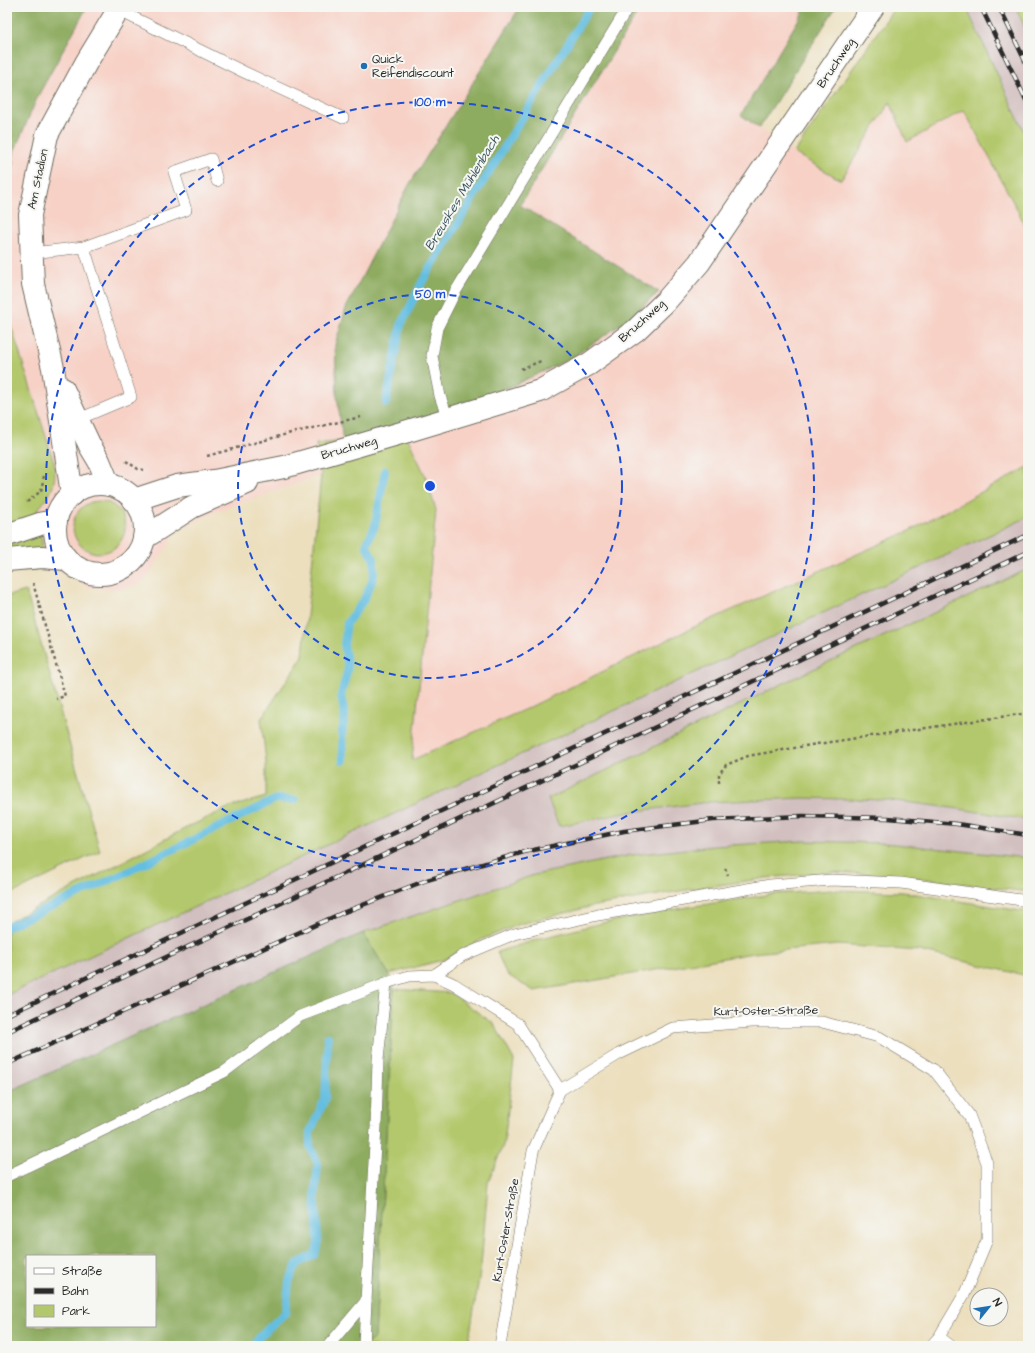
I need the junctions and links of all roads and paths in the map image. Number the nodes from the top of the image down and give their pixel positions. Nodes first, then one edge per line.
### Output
1 (628, 7) edge
2 (873, 7) edge
3 (119, 9) edge
4 (343, 118) dead end
5 (217, 181) dead end
6 (84, 247) junction
7 (32, 253) junction
8 (448, 419) junction
9 (70, 424) junction
10 (284, 467) junction
11 (109, 485) junction
12 (72, 494) junction
13 (134, 500) junction
14 (56, 521) junction
15 (7, 535) edge
16 (144, 538) junction
17 (66, 559) junction
18 (7, 560) edge
19 (33, 580) dead end
20 (56, 699) dead end
21 (1028, 713) edge
22 (719, 783) dead end
23 (1028, 901) edge
24 (434, 974) junction
25 (386, 983) junction
26 (560, 1090) junction
27 (7, 1176) edge
28 (366, 1301) junction
29 (939, 1337) junction
30 (328, 1346) edge
31 (364, 1346) edge
32 (500, 1346) edge
33 (931, 1346) edge
34 (951, 1346) edge

1 - 8 lane
2 - 8 street, Bruchweg
3 - 4 lane
3 - 7 street, Am Stadion
5 - 6 lane
6 - 7 lane
6 - 9 lane
7 - 9 street, Am Stadion
8 - 10 street, Bruchweg
9 - 11 street, Am Stadion
9 - 12 street, Am Stadion
10 - 13 street, Bruchweg
10 - 16 street, Bruchweg
11 - 12 street
11 - 13 street
12 - 14 street
13 - 16 street
14 - 15 street
14 - 17 street
16 - 17 street
17 - 18 street
19 - 20 path
21 - 22 path
23 - 24 lane
24 - 25 lane
24 - 26 lane
25 - 27 lane
25 - 28 lane
26 - 29 lane, Kurt-Oster-Straße
26 - 32 lane, Kurt-Oster-Straße
28 - 30 lane
28 - 31 lane
29 - 33 lane, Kurt-Oster-Straße
29 - 34 lane

